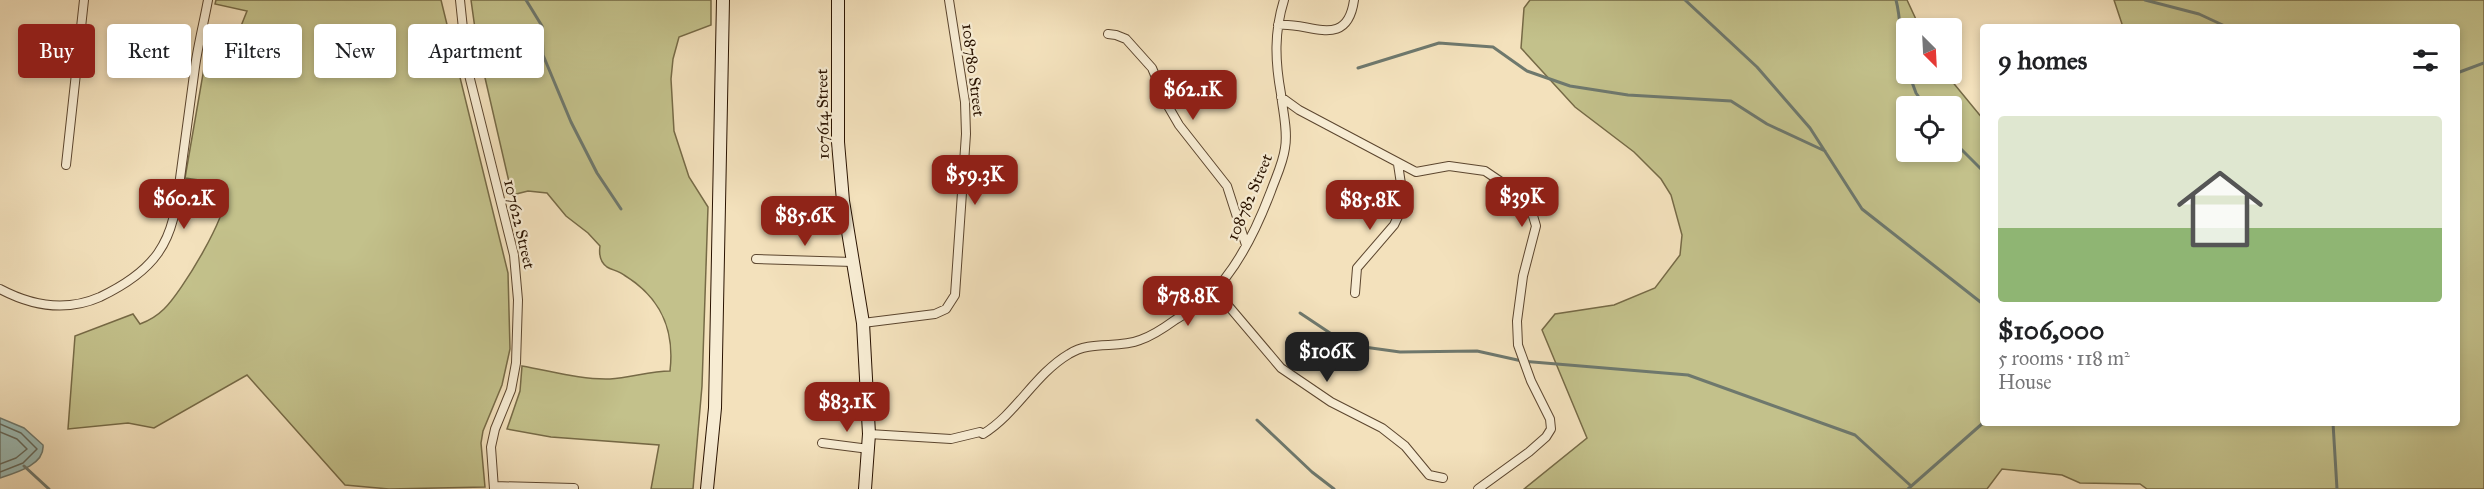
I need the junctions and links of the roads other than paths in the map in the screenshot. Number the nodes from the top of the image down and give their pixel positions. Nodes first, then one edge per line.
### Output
1 (84, 0) edge
2 (208, 0) edge
3 (459, 0) edge
4 (723, 0) edge
5 (838, 0) edge
6 (949, 0) edge
7 (1284, 0) edge
8 (1354, 0) edge
9 (1278, 25) junction
10 (1108, 34) dead end
11 (1281, 97) junction
12 (1398, 164) junction
13 (66, 165) dead end
14 (1246, 245) junction
15 (756, 259) dead end
16 (853, 262) junction
17 (0, 289) edge
18 (1215, 290) junction
19 (1355, 293) dead end
20 (863, 323) junction
21 (869, 434) junction
22 (822, 443) dead end
23 (869, 448) junction
24 (1443, 478) dead end
25 (494, 488) edge
26 (574, 488) edge
27 (707, 489) edge
28 (865, 489) edge
29 (1478, 489) edge

1 - 13 street
2 - 17 street
3 - 25 street, 107622 Street
4 - 27 street
5 - 16 street, 107614 Street
6 - 20 street, 108780 Street
7 - 9 street, 108782 Street
8 - 9 street
9 - 11 street, 108782 Street
10 - 14 street
11 - 12 street
11 - 14 street, 108782 Street
12 - 19 street
12 - 29 street
14 - 18 street, 108782 Street
15 - 16 street
16 - 20 street, 107614 Street
18 - 21 street, 108782 Street
18 - 24 street
20 - 21 street, 107614 Street
21 - 23 street, 107614 Street
22 - 23 street
23 - 28 street, 107614 Street
25 - 26 street

